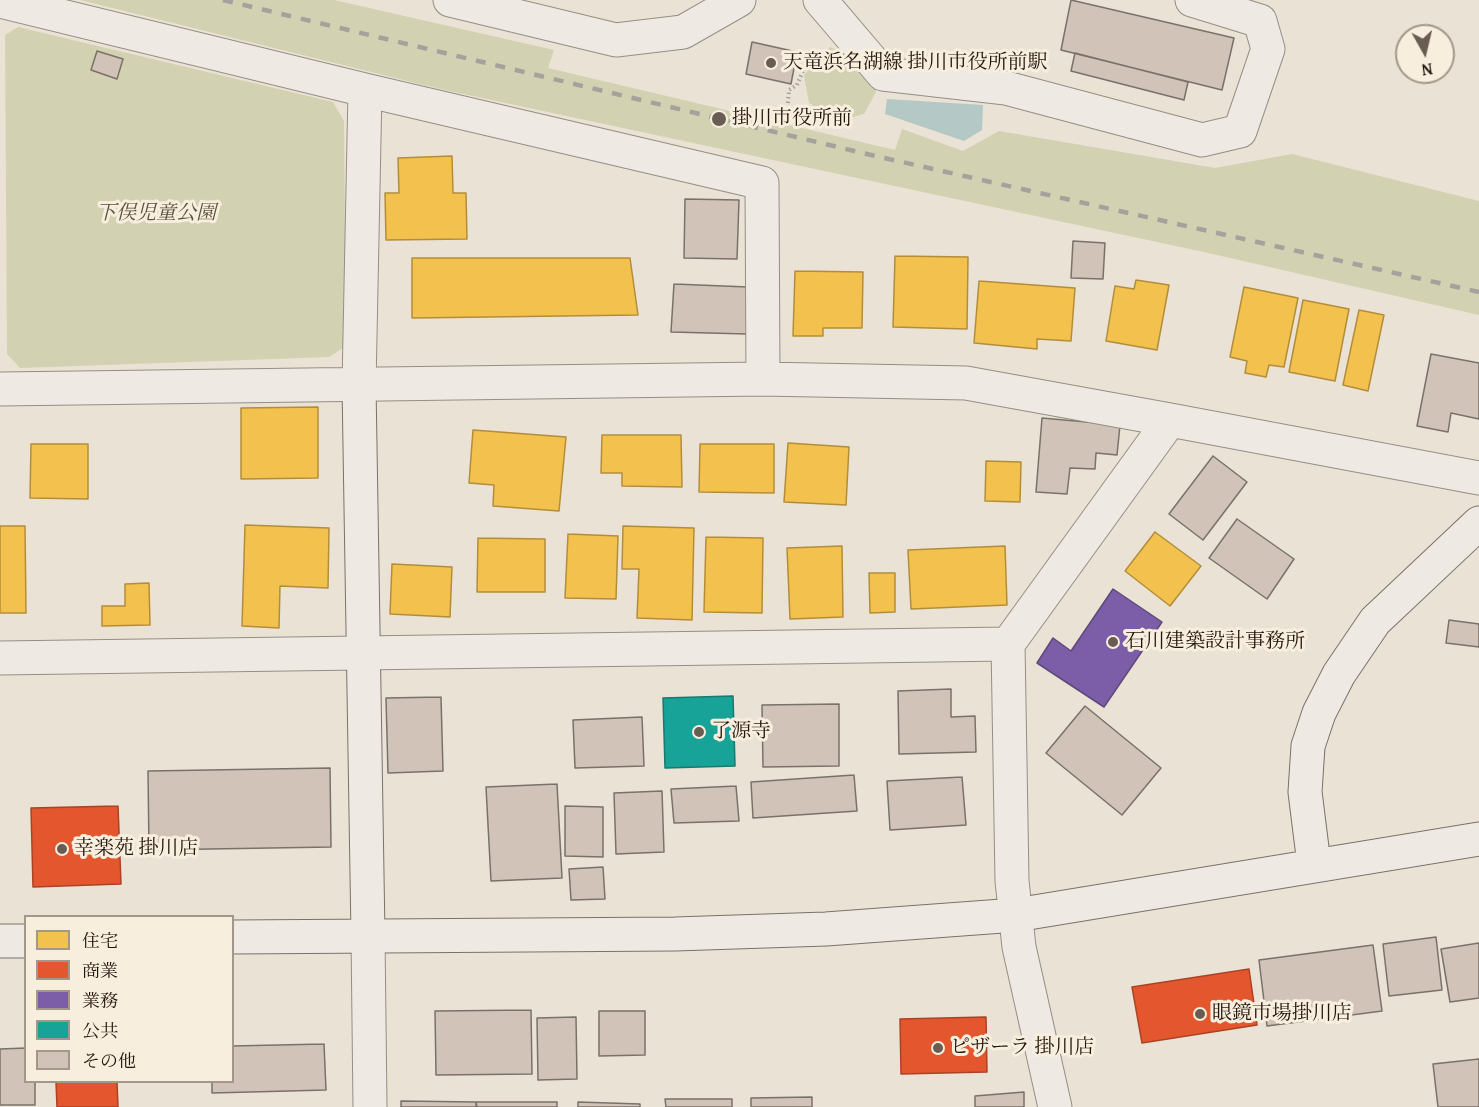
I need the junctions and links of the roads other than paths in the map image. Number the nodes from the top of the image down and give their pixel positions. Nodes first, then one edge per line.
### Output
1 (450, 0) edge
2 (740, 0) edge
3 (820, 0) edge
4 (1192, 0) edge
5 (0, 1) edge
6 (365, 90) junction
7 (764, 379) junction
8 (359, 386) junction
9 (0, 389) edge
10 (1170, 420) junction
11 (1479, 478) edge
12 (1479, 523) edge
13 (1008, 644) junction
14 (364, 652) junction
15 (0, 658) edge
16 (1479, 839) edge
17 (1314, 864) junction
18 (1016, 915) junction
19 (368, 935) junction
20 (234, 938) edge
21 (0, 941) edge
22 (24, 941) edge
23 (370, 1107) edge
24 (1055, 1107) edge

1 - 2 street
3 - 4 street
5 - 6 street
6 - 7 street
6 - 8 street
7 - 8 street
7 - 10 street
8 - 9 street
8 - 14 street
10 - 11 street
10 - 13 street
12 - 17 street
13 - 14 street
13 - 18 street
14 - 15 street
14 - 19 street
16 - 17 street
17 - 18 street
18 - 19 street
18 - 24 street
19 - 20 street
19 - 23 street
21 - 22 street

